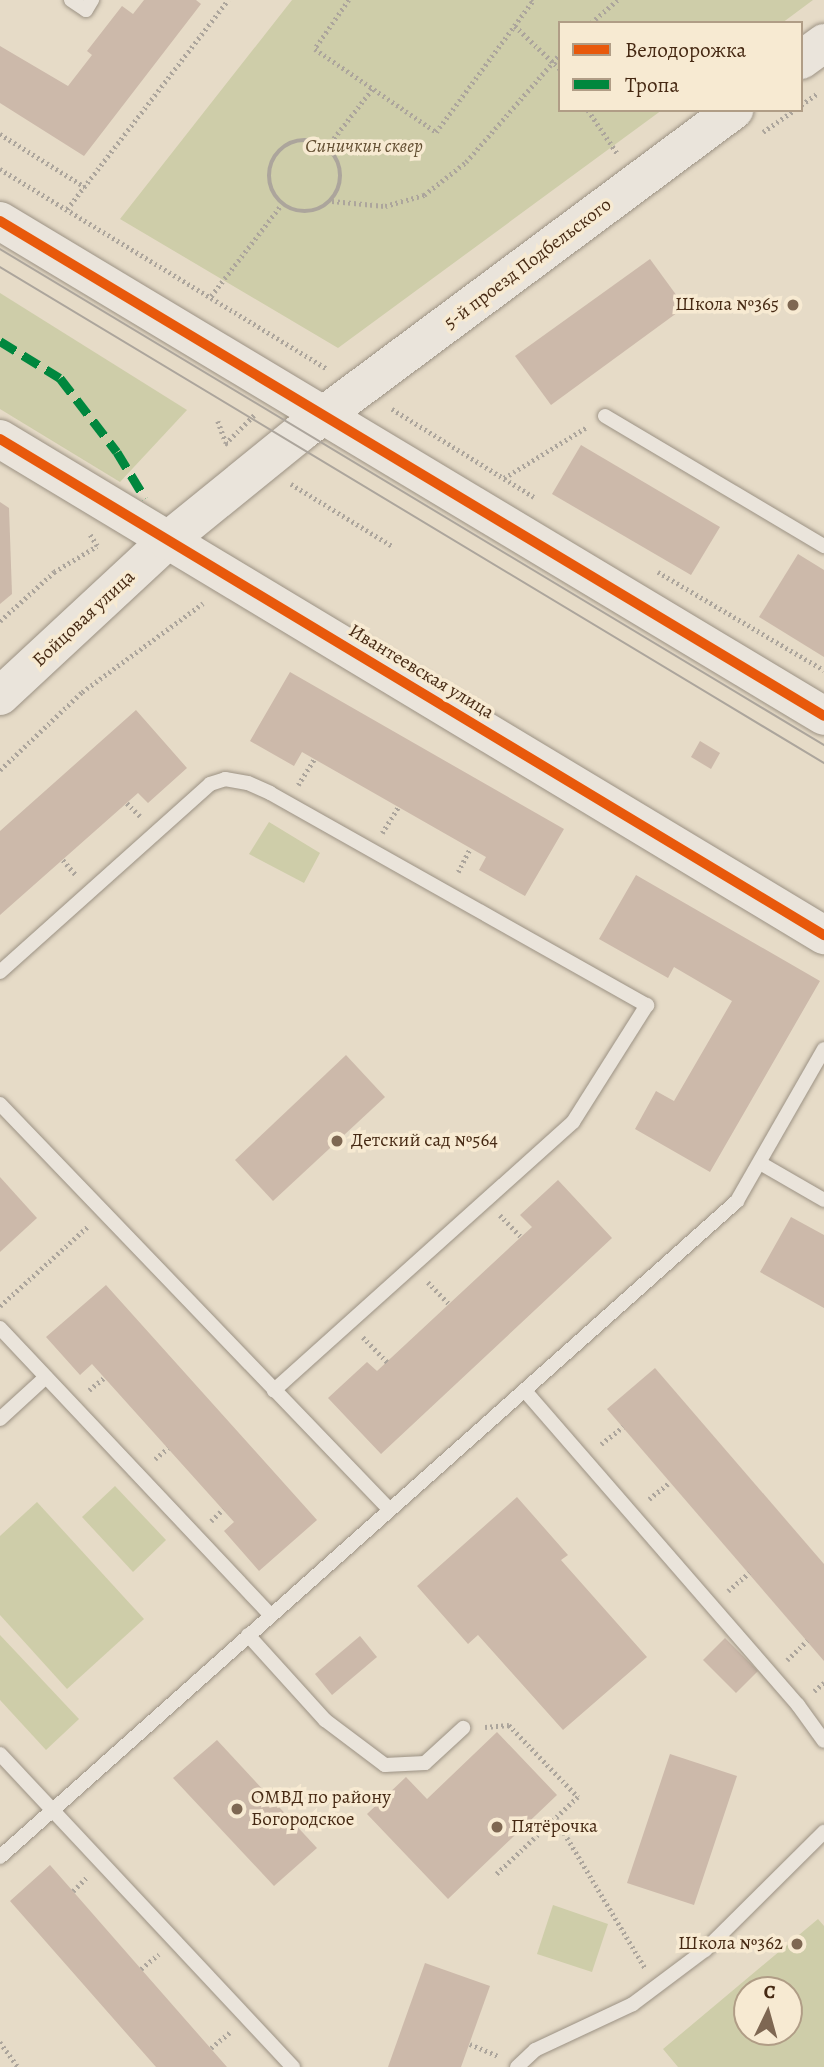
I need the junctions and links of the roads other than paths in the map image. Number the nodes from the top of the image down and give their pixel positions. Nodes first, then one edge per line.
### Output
1 (71, 0) edge
2 (92, 0) edge
3 (824, 43) edge
4 (803, 59) edge
5 (730, 112) edge
6 (0, 221) edge
7 (322, 416) junction
8 (605, 416) road end
9 (0, 439) edge
10 (261, 465) joint
11 (167, 541) junction
12 (824, 546) edge
13 (0, 696) edge
14 (824, 716) edge
15 (824, 935) edge
16 (0, 972) edge
17 (824, 1049) edge
18 (0, 1104) edge
19 (760, 1163) junction
20 (824, 1200) edge
21 (0, 1328) edge
22 (46, 1377) junction
23 (274, 1390) junction
24 (525, 1391) junction
25 (0, 1419) edge
26 (389, 1509) junction
27 (270, 1615) junction
28 (247, 1635) junction
29 (463, 1728) road end
30 (824, 1741) edge
31 (0, 1754) edge
32 (51, 1809) junction
33 (824, 1832) edge
34 (0, 1857) edge
35 (293, 2067) edge
36 (517, 2067) edge

1 - 2 lane
3 - 4 street
5 - 7 street, 5-й проезд Подбельского
6 - 7 street
7 - 10 street, 5-й проезд Подбельского
7 - 14 street
8 - 12 lane
9 - 11 street, Ивантеевская улица
10 - 11 street, Бойцовая улица
11 - 13 street, Бойцовая улица
11 - 15 street, Ивантеевская улица
16 - 23 lane
17 - 19 lane
18 - 23 lane
19 - 20 lane
19 - 24 lane
21 - 22 lane
22 - 25 lane
22 - 27 lane
23 - 26 lane
24 - 26 lane
24 - 30 lane
26 - 27 lane
27 - 28 lane
28 - 29 lane
28 - 32 lane
31 - 32 lane
32 - 34 lane
32 - 35 lane
33 - 36 lane

